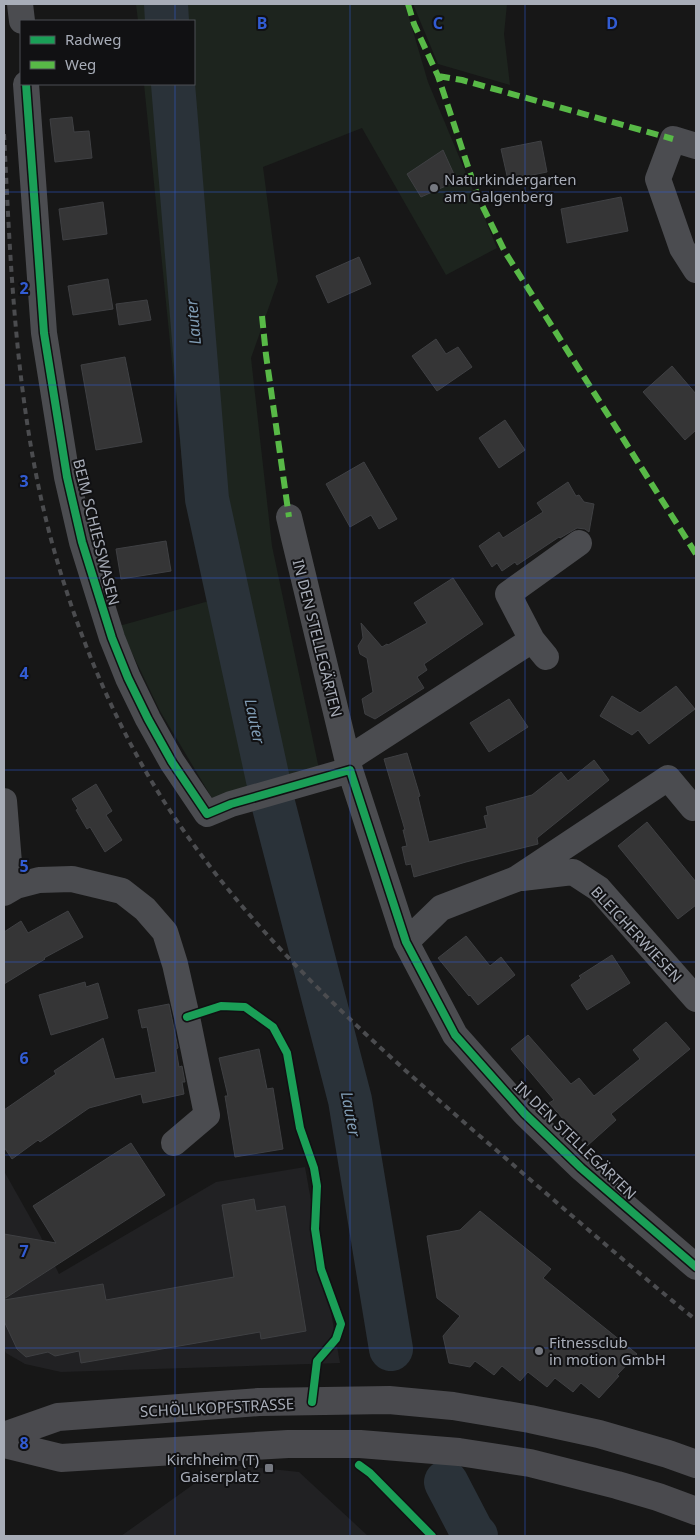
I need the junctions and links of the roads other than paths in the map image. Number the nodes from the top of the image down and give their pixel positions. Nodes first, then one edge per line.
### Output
1 (20, 4) edge
2 (22, 20) edge
3 (26, 85) edge
4 (685, 142) edge
5 (696, 270) edge
6 (289, 517) dead end
7 (579, 543) dead end
8 (349, 765) junction
9 (4, 801) edge
10 (693, 808) dead end
11 (516, 879) junction
12 (10, 890) edge
13 (406, 942) junction
14 (696, 999) edge
15 (174, 1142) dead end
16 (696, 1268) edge
17 (4, 1436) edge
18 (4, 1444) edge
19 (696, 1464) edge
20 (696, 1512) edge

1 - 2 street
3 - 8 street, BEIM SCHIESSWASEN
4 - 5 street
6 - 8 street, IN DEN STELLEGÄRTEN
7 - 8 street
8 - 13 street, IN DEN STELLEGÄRTEN
9 - 12 street
10 - 11 street, BLEICHERWIESEN
11 - 13 street, BLEICHERWIESEN
11 - 14 street, BLEICHERWIESEN
12 - 15 street
13 - 16 street, IN DEN STELLEGÄRTEN
17 - 19 main road, SCHÖLLKOPFSTRASSE
18 - 20 main road

